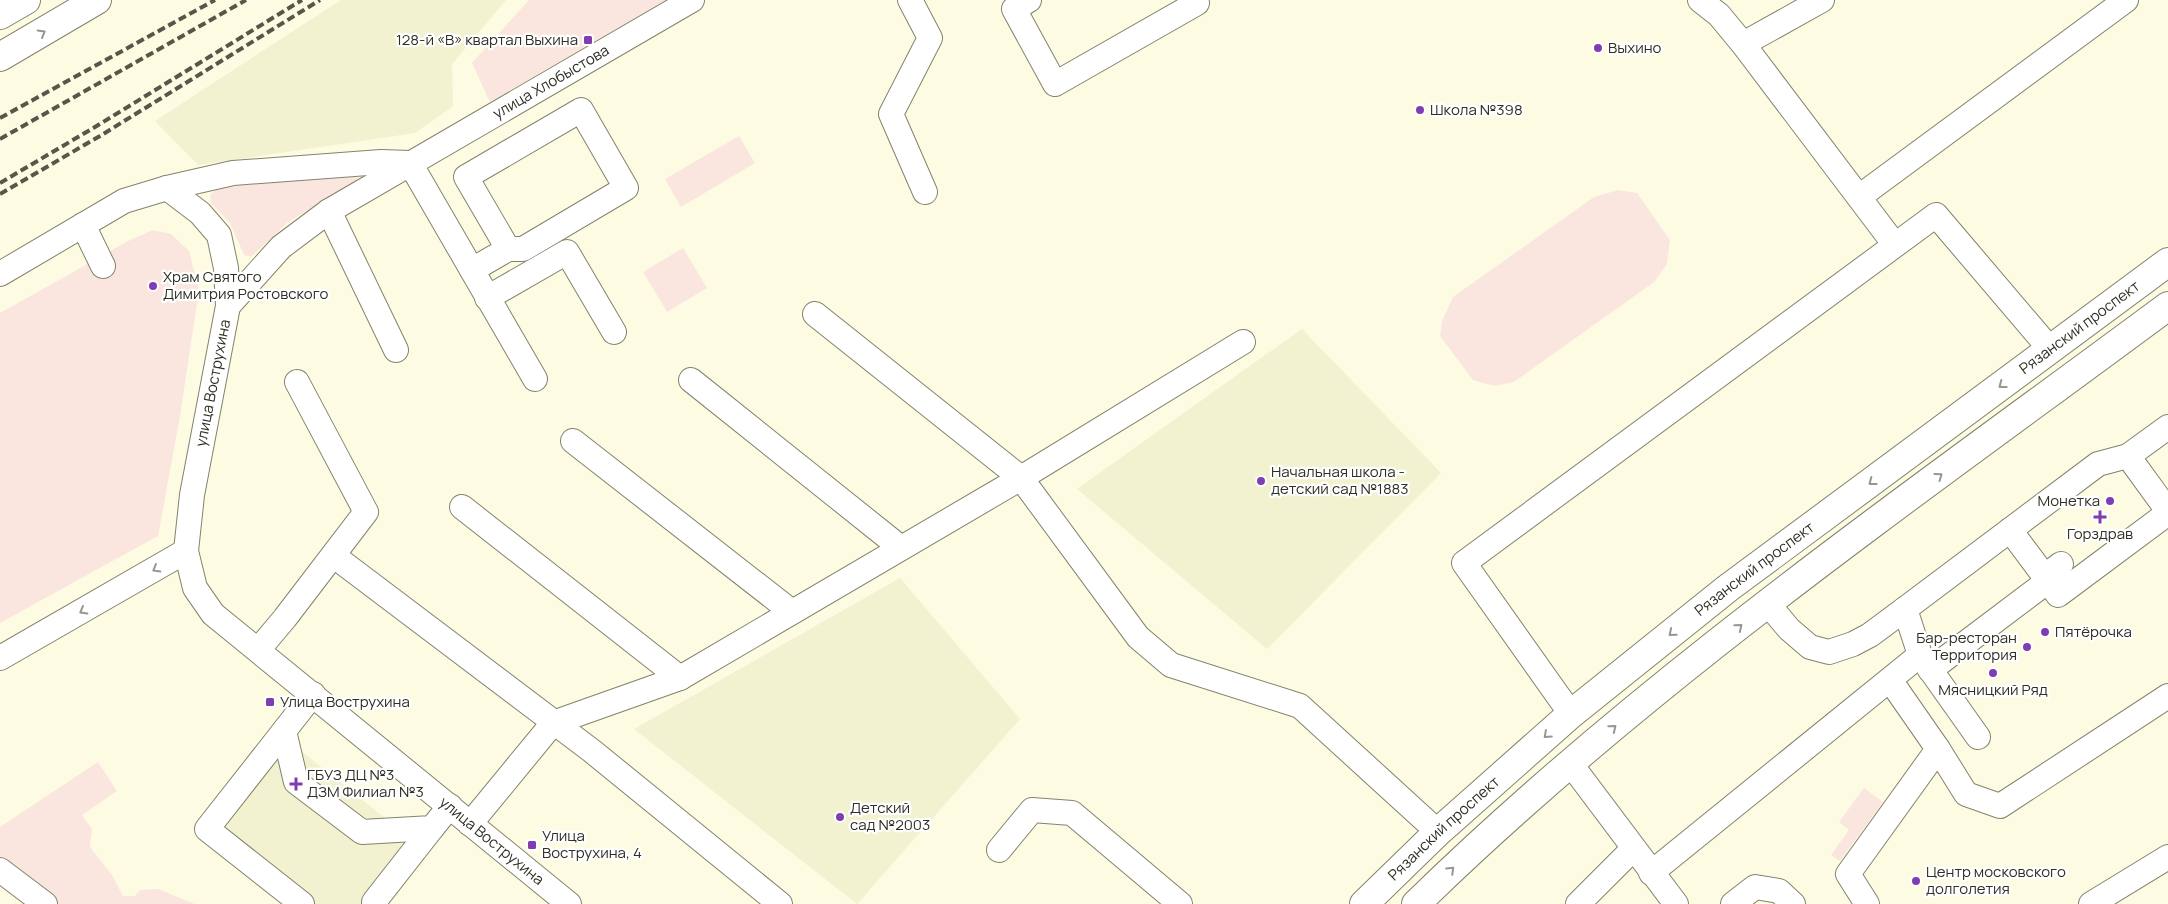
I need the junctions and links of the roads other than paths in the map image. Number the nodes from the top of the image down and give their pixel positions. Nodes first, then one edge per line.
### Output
1 (26, 0) edge
2 (97, 0) edge
3 (692, 0) edge
4 (910, 0) edge
5 (1029, 0) edge
6 (1196, 0) edge
7 (1700, 0) edge
8 (1822, 0) edge
9 (2126, 0) edge
10 (0, 15) edge
11 (1743, 44) junction
12 (0, 57) edge
13 (410, 163) junction
14 (168, 188) junction
15 (924, 192) dead end
16 (1859, 197) junction
17 (329, 211) junction
18 (83, 225) junction
19 (1895, 245) junction
20 (508, 249) junction
21 (2168, 262) edge
22 (103, 266) dead end
23 (472, 270) junction
24 (0, 274) edge
25 (488, 298) junction
26 (228, 306) junction
27 (2168, 306) edge
28 (815, 314) dead end
29 (614, 332) dead end
30 (1243, 342) dead end
31 (2050, 349) junction
32 (396, 350) dead end
33 (535, 379) dead end
34 (691, 380) dead end
35 (297, 382) dead end
36 (2168, 427) edge
37 (573, 441) dead end
38 (2128, 456) junction
39 (1021, 478) junction
40 (462, 507) dead end
41 (2168, 512) edge
42 (2010, 530) junction
43 (901, 548) junction
44 (186, 551) junction
45 (334, 556) junction
46 (2051, 574) junction
47 (1768, 604) junction
48 (1905, 609) junction
49 (792, 612) junction
50 (258, 649) junction
51 (0, 658) edge
52 (1925, 663) junction
53 (680, 678) junction
54 (1890, 680) junction
55 (313, 694) junction
56 (2168, 696) edge
57 (1571, 714) junction
58 (553, 723) junction
59 (284, 732) junction
60 (1978, 737) dead end
61 (1938, 749) junction
62 (1570, 763) junction
63 (450, 806) junction
64 (470, 824) junction
65 (432, 828) junction
66 (1438, 832) junction
67 (1633, 849) junction
68 (999, 850) dead end
69 (2168, 857) edge
70 (0, 870) edge
71 (1651, 873) junction
72 (374, 903) edge
73 (2096, 903) edge
74 (45, 904) edge
75 (302, 904) edge
76 (569, 904) edge
77 (780, 904) edge
78 (1180, 904) edge
79 (1364, 904) edge
80 (1416, 904) edge
81 (1578, 904) edge
82 (1676, 904) edge
83 (1733, 904) edge
84 (1793, 904) edge
85 (1867, 904) edge

1 - 10 main road
12 -> 2 main road
3 - 13 street, улица Хлобыстова
4 - 15 street
5 - 6 street
7 - 11 street
8 - 11 street
9 - 16 street
11 - 16 street
13 - 14 street
13 - 17 street, улица Хлобыстова
13 - 23 street
14 - 18 street
14 - 26 street, улица Вострухина
16 - 19 street
17 - 26 street, улица Хлобыстова
17 - 32 street
18 - 22 street
18 - 24 street
19 - 31 street
19 - 57 street
20 - 20 street
20 - 23 street
21 - 31 main road, Рязанский проспект
23 - 25 street
25 - 29 street
25 - 33 street
26 - 44 street, улица Вострухина
47 -> 27 main road
28 - 39 street
30 - 39 street
31 -> 57 main road, Рязанский проспект
34 - 43 street
35 - 45 street
36 - 38 street
37 - 49 street
38 - 41 street
38 - 42 street
39 - 43 street
39 - 66 street
40 - 53 street
41 - 46 street
42 - 46 street
42 - 48 street
43 - 49 street
44 - 50 street, улица Вострухина
44 -> 51 street
45 - 50 street
45 - 58 street
46 - 52 street
47 - 48 street
62 -> 47 main road
48 - 52 street
49 - 53 street
50 - 55 street, улица Вострухина
52 - 54 street
52 - 60 street
53 - 58 street
54 - 61 street
54 - 71 street
55 - 59 street
55 - 63 street, улица Вострухина
56 - 61 street
57 -> 66 main road, Рязанский проспект
58 - 64 street
58 - 77 street
59 - 65 street
59 - 75 street
61 - 85 street
62 - 67 street
80 -> 62 main road
63 - 64 street, улица Вострухина
63 - 65 street
64 - 76 street, улица Вострухина
65 - 72 street
66 - 79 main road, Рязанский проспект
67 - 71 street
67 - 81 street
68 - 78 street
69 - 73 street
70 - 74 street
71 - 82 street
83 - 84 street

